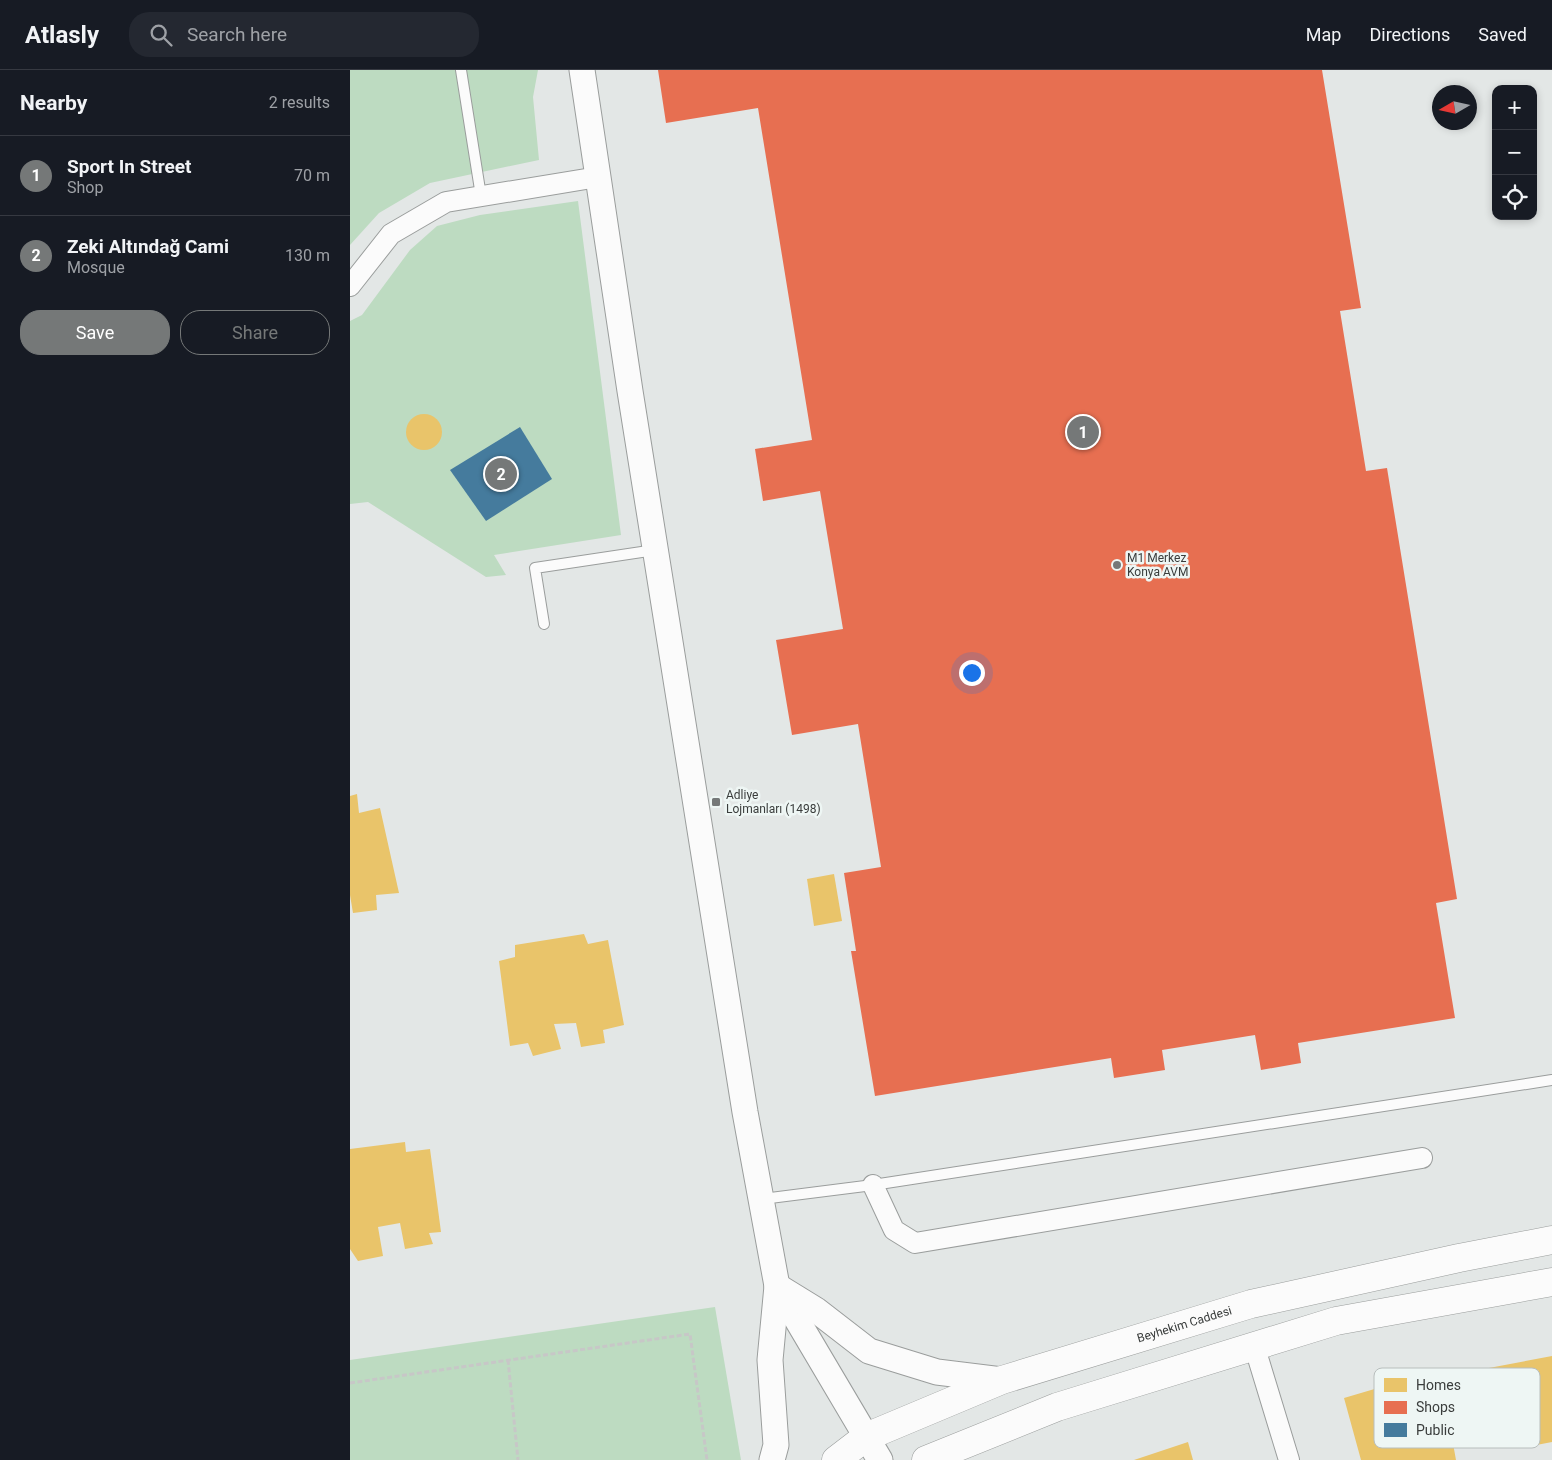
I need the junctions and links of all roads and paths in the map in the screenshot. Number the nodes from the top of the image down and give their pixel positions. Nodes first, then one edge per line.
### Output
1 (462, 70) edge
2 (582, 70) edge
3 (598, 177) junction
4 (481, 196) junction
5 (350, 286) edge
6 (656, 550) junction
7 (544, 624) dead end
8 (1552, 1080) edge
9 (1422, 1158) dead end
10 (873, 1184) junction
11 (761, 1199) junction
12 (1552, 1240) edge
13 (1552, 1282) edge
14 (777, 1286) junction
15 (1254, 1345) junction
16 (508, 1360) junction
17 (1002, 1380) junction
18 (350, 1383) edge
19 (866, 1437) junction
20 (518, 1460) edge
21 (707, 1460) edge
22 (772, 1460) edge
23 (836, 1460) edge
24 (880, 1460) edge
25 (926, 1460) edge
26 (1289, 1460) edge

1 - 4 lane
2 - 3 street
3 - 4 street
3 - 6 street
4 - 5 street
6 - 7 lane
6 - 11 street
8 - 10 lane
9 - 10 street
10 - 11 lane
11 - 14 street
12 - 17 main road, Beyhekim Caddesi
13 - 15 main road
14 - 17 street
14 - 19 street
14 - 22 street
15 - 25 main road
15 - 26 street
16 - 18 path
16 - 20 path
16 - 21 path
17 - 19 main road, Beyhekim Caddesi
19 - 23 main road, Beyhekim Caddesi
19 - 24 street

